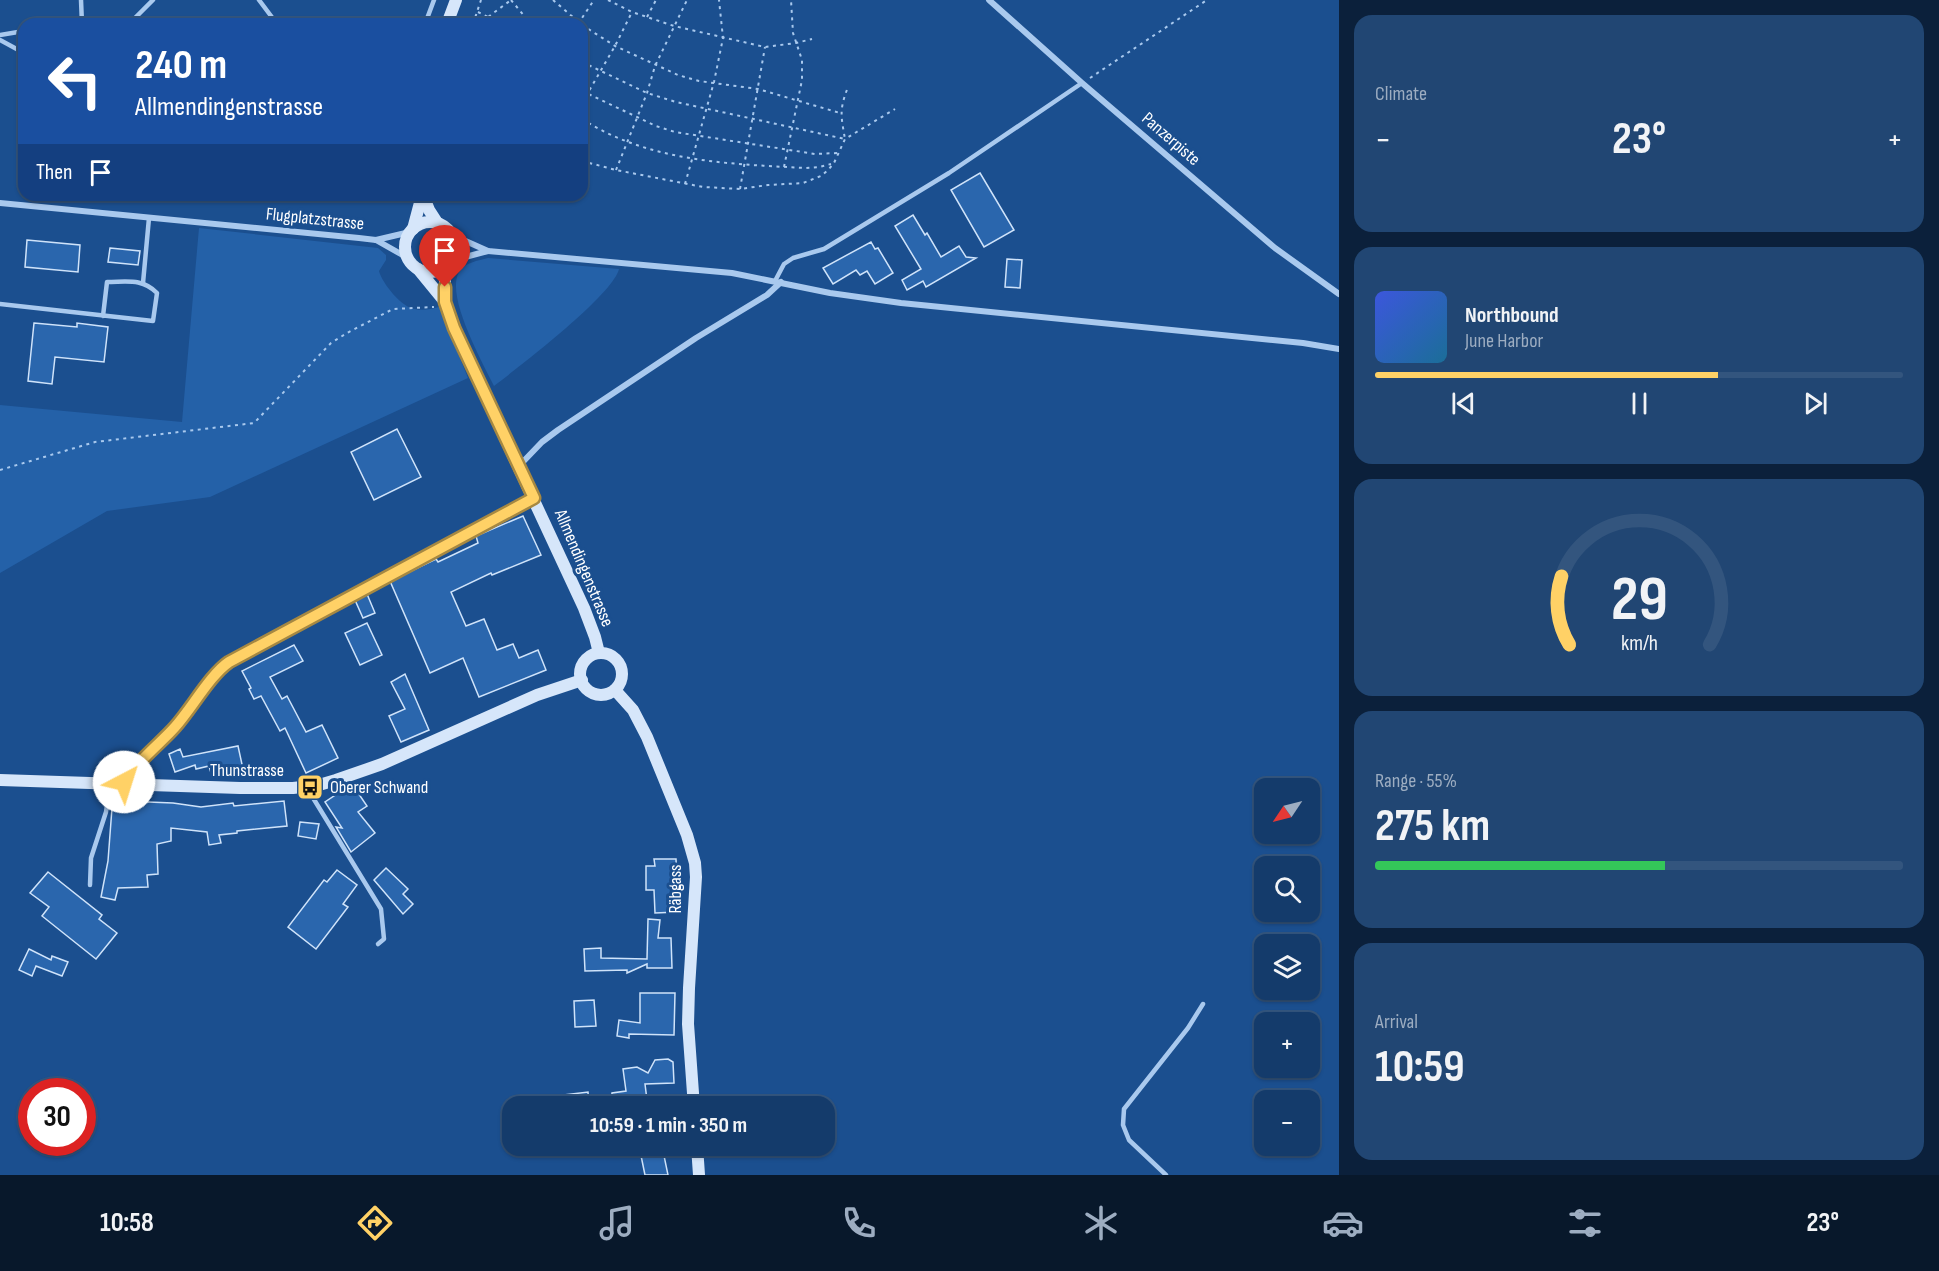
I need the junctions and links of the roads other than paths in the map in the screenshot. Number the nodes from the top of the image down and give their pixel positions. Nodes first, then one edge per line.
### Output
1 (81, 0) edge
2 (153, 0) edge
3 (259, 0) edge
4 (434, 0) edge
5 (456, 0) edge
6 (989, 0) edge
7 (82, 18) edge
8 (135, 18) edge
9 (272, 18) edge
10 (427, 18) edge
11 (449, 18) edge
12 (18, 32) edge
13 (0, 37) edge
14 (18, 50) edge
15 (1082, 83) junction
16 (420, 201) edge
17 (425, 201) edge
18 (0, 203) edge
19 (149, 218) junction
20 (438, 224) junction
21 (412, 231) junction
22 (452, 235) junction
23 (376, 240) junction
24 (488, 251) junction
25 (408, 258) junction
26 (448, 264) junction
27 (418, 269) junction
28 (778, 281) junction
29 (143, 283) junction
30 (1339, 294) edge
31 (445, 302) junction
32 (0, 304) edge
33 (103, 315) junction
34 (1339, 349) edge
35 (518, 467) junction
36 (534, 498) junction
37 (599, 653) junction
38 (582, 680) junction
39 (615, 690) junction
40 (0, 780) edge
41 (117, 785) junction
42 (306, 787) junction
43 (90, 885) dead end
44 (378, 944) dead end
45 (1203, 1004) dead end
46 (693, 1096) edge
47 (698, 1156) edge
48 (699, 1175) edge
49 (1166, 1175) edge

1 - 7 lane
2 - 8 lane
3 - 9 lane
4 - 10 lane
5 - 11 street
6 - 15 street, Panzerpiste
12 - 13 lane
13 - 14 lane
15 - 28 lane
15 - 30 street, Panzerpiste
16 - 21 street
17 - 20 street
18 - 19 street, Flugplatzstrasse
19 - 23 street, Flugplatzstrasse
19 - 29 lane
20 - 21 street
20 - 22 street
21 - 23 street, Flugplatzstrasse
21 - 25 street
22 - 24 street
22 - 26 street
23 - 25 street, Flugplatzstrasse
24 - 26 street
24 - 28 street
25 - 27 street
26 - 27 street
26 - 31 street, Allmendingenstrasse
27 - 31 street, Allmendingenstrasse
28 - 34 street
28 - 35 street
29 - 33 lane
29 - 33 lane
31 - 35 street, Allmendingenstrasse
32 - 33 lane
35 - 36 street, Allmendingenstrasse
36 - 37 street, Allmendingenstrasse
36 - 41 street
37 - 38 street
37 - 39 street
38 - 39 street
38 - 42 street, Thunstrasse
39 - 46 street, Räbgass
40 - 41 street, Thunstrasse
41 - 42 street, Thunstrasse
41 - 43 lane
42 - 44 lane
45 - 49 lane
47 - 48 street

